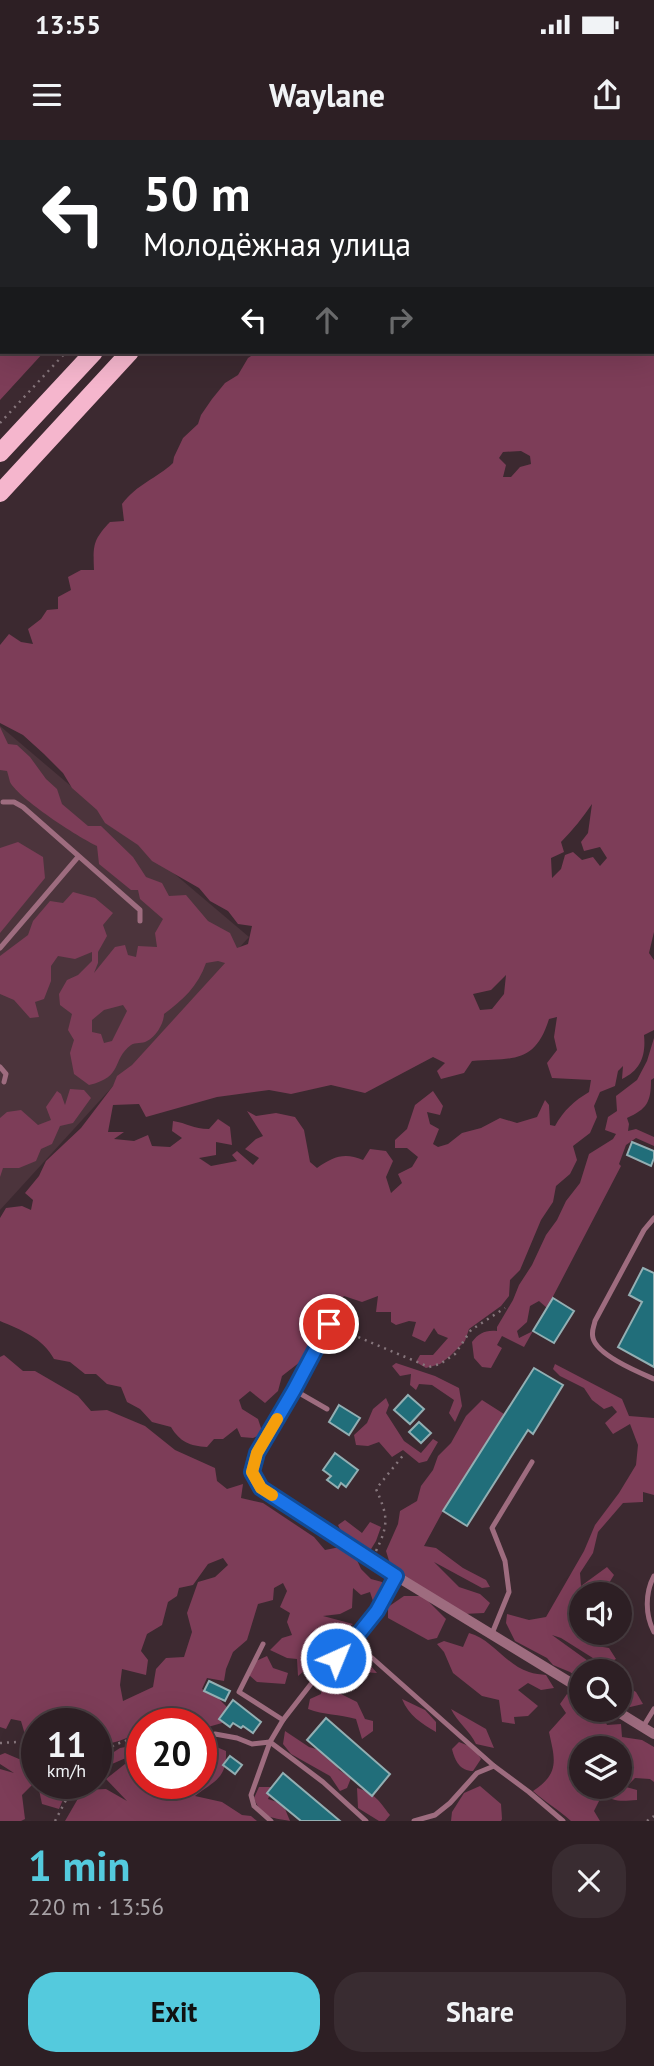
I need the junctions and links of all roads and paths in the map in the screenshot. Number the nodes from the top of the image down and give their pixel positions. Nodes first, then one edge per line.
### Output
1 (64, 354) edge
2 (92, 354) edge
3 (128, 354) edge
4 (0, 423) edge
5 (0, 453) edge
6 (0, 493) edge
7 (3, 802) dead end
8 (78, 857) junction
9 (140, 921) dead end
10 (0, 948) edge
11 (0, 1067) edge
12 (4, 1082) dead end
13 (654, 1218) edge
14 (505, 1308) dead end
15 (329, 1324) joint
16 (654, 1379) edge
17 (294, 1390) junction
18 (327, 1409) dead end
19 (405, 1453) dead end
20 (532, 1462) dead end
21 (372, 1560) junction
22 (396, 1576) junction
23 (654, 1576) edge
24 (654, 1632) edge
25 (491, 1636) junction
26 (353, 1641) junction
27 (263, 1644) dead end
28 (569, 1682) edge
29 (654, 1709) edge
30 (283, 1720) junction
31 (632, 1720) edge
32 (643, 1727) junction
33 (217, 1734) edge
34 (654, 1734) edge
35 (270, 1742) junction
36 (0, 1743) edge
37 (21, 1743) edge
38 (494, 1766) junction
39 (66, 1799) edge
40 (654, 1816) edge
41 (55, 1821) edge
42 (271, 1821) edge
43 (366, 1821) edge
44 (414, 1821) edge
45 (563, 1821) edge
46 (647, 1821) edge

1 - 4 path
2 - 5 main road
3 - 6 main road
7 - 8 lane
8 - 9 lane
8 - 10 lane
11 - 12 lane
13 - 16 lane
14 - 15 path
15 - 17 street
17 - 18 lane
17 - 21 street
19 - 21 path
20 - 25 lane
21 - 22 street
22 - 25 street
22 - 26 lane
23 - 24 lane
25 - 28 street
26 - 30 lane
26 - 38 lane
27 - 30 lane
29 - 32 lane
30 - 35 lane
31 - 32 street
32 - 34 street
33 - 35 lane
35 - 42 lane
35 - 43 lane
36 - 37 path
38 - 44 lane
38 - 45 lane
39 - 41 path
40 - 46 path

